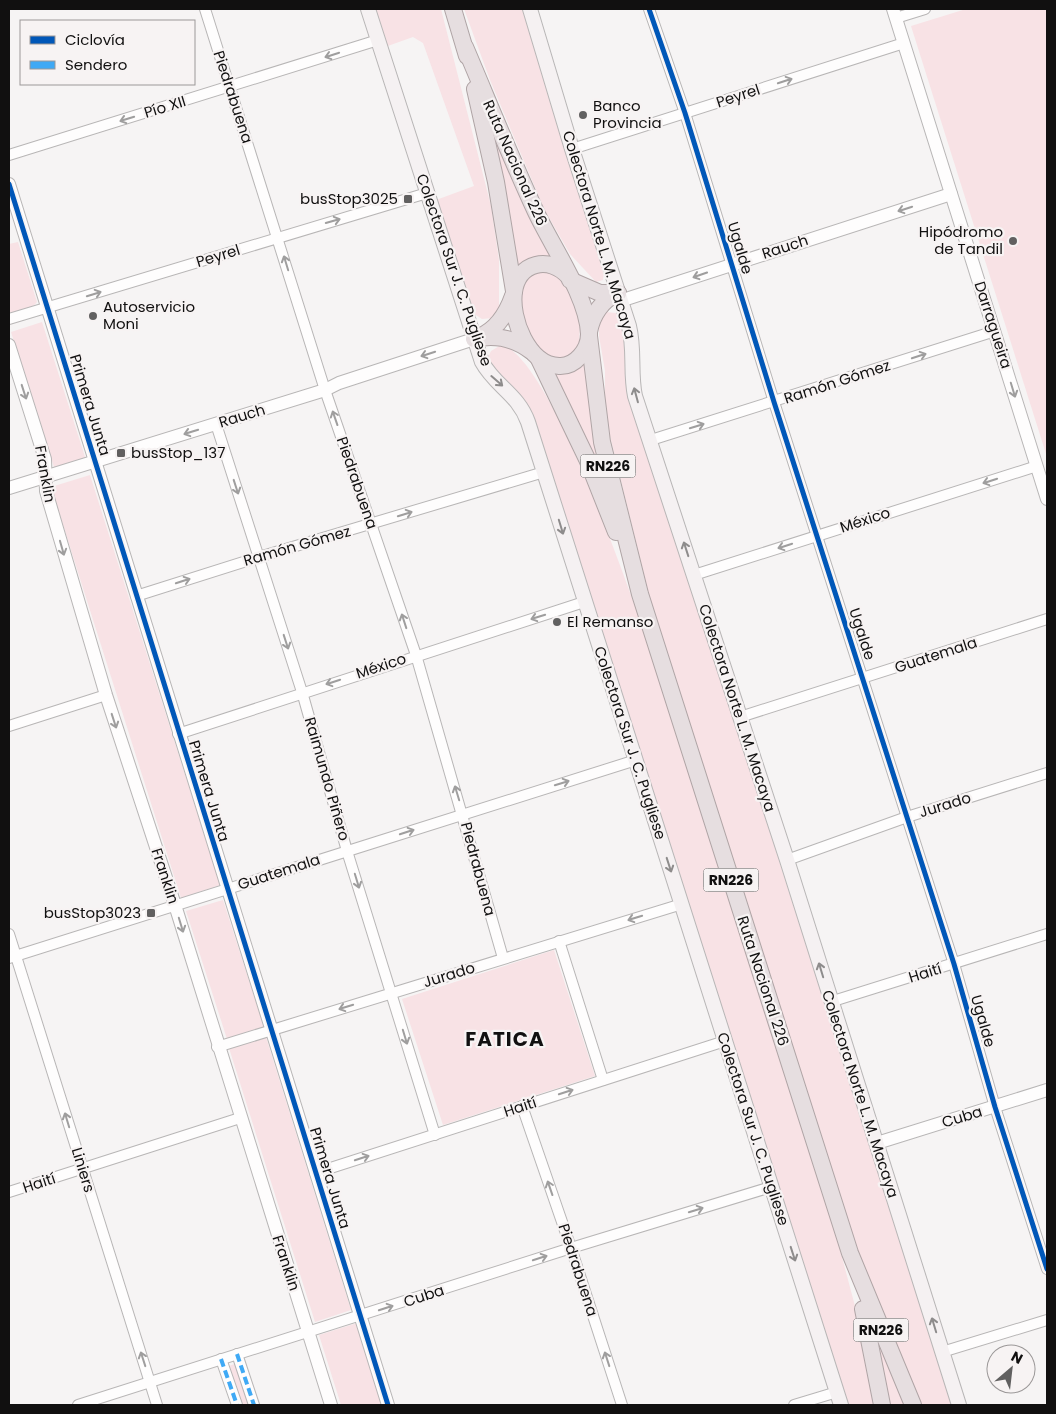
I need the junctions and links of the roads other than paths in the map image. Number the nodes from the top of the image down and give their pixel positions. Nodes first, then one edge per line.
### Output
1 (205, 9) edge
2 (368, 9) edge
3 (453, 9) edge
4 (530, 9) edge
5 (649, 9) edge
6 (925, 9) edge
7 (895, 13) edge
8 (378, 40) junction
9 (904, 43) junction
10 (465, 46) junction
11 (230, 87) junction
12 (685, 113) junction
13 (572, 149) junction
14 (9, 155) edge
15 (9, 184) edge
16 (427, 193) junction
17 (951, 194) junction
18 (278, 237) junction
19 (732, 264) junction
20 (570, 278) junction
21 (514, 292) junction
22 (619, 297) junction
23 (48, 309) junction
24 (9, 319) edge
25 (995, 331) junction
26 (589, 334) junction
27 (474, 339) junction
28 (9, 345) edge
29 (537, 357) junction
30 (325, 390) junction
31 (774, 402) junction
32 (216, 424) junction
33 (651, 440) junction
34 (94, 462) junction
35 (1037, 466) junction
36 (544, 472) junction
37 (45, 477) junction
38 (9, 488) edge
39 (1047, 499) edge
40 (372, 524) junction
41 (818, 536) junction
42 (259, 557) junction
43 (694, 575) junction
44 (640, 594) junction
45 (136, 596) junction
46 (584, 602) junction
47 (1047, 619) edge
48 (416, 655) junction
49 (863, 678) junction
50 (302, 692) junction
51 (106, 695) junction
52 (740, 717) junction
53 (9, 726) edge
54 (178, 734) junction
55 (636, 760) junction
56 (1047, 773) edge
57 (463, 814) junction
58 (907, 817) junction
59 (347, 851) junction
60 (787, 860) junction
61 (227, 889) junction
62 (682, 904) junction
63 (175, 905) junction
64 (9, 934) edge
65 (1047, 934) edge
66 (560, 941) junction
67 (12, 956) edge
68 (503, 958) junction
69 (954, 964) junction
70 (391, 993) junction
71 (830, 1002) junction
72 (271, 1031) junction
73 (724, 1041) junction
74 (217, 1047) junction
75 (603, 1080) junction
76 (1047, 1090) edge
77 (522, 1106) junction
78 (995, 1107) junction
79 (240, 1118) junction
80 (435, 1134) junction
81 (877, 1143) junction
82 (83, 1169) junction
83 (315, 1173) junction
84 (771, 1187) junction
85 (9, 1192) edge
86 (571, 1248) junction
87 (850, 1253) junction
88 (1047, 1269) edge
89 (360, 1317) junction
90 (1047, 1320) edge
91 (308, 1332) junction
92 (942, 1352) junction
93 (237, 1354) junction
94 (221, 1359) junction
95 (150, 1382) junction
96 (839, 1399) edge
97 (78, 1405) edge
98 (157, 1405) edge
99 (237, 1405) edge
100 (254, 1405) edge
101 (331, 1405) edge
102 (388, 1405) edge
103 (622, 1405) edge
104 (794, 1405) edge
105 (882, 1405) edge
106 (914, 1405) edge
107 (959, 1405) edge

1 - 11 street, Piedrabuena
2 - 8 main road, Colectora Sur J. C. Pugliese
3 - 10 highway, Ruta Nacional 226 / RN226
4 - 13 main road, Colectora Norte L. M. Macaya
5 - 12 street, Ugalde
6 - 7 street
7 - 9 street, Darragueira
8 -> 11 street, Pío XII
8 - 16 main road, Colectora Sur J. C. Pugliese
12 -> 9 street, Peyrel
9 - 17 street, Darragueira
10 - 20 highway, Ruta Nacional 226 / RN226
10 - 21 highway, Ruta Nacional 226 / RN226
11 -> 14 street, Pío XII
11 - 18 street, Piedrabuena
12 - 13 street, Peyrel
12 - 19 street, Ugalde
13 - 22 main road, Colectora Norte L. M. Macaya
15 - 23 street, Primera Junta
18 -> 16 street, Peyrel
16 - 27 main road, Colectora Sur J. C. Pugliese
17 -> 19 street, Rauch
17 - 25 street, Darragueira
23 -> 18 street, Peyrel
30 -> 18 street, Piedrabuena
19 -> 22 street, Rauch
19 - 31 street, Ugalde
20 - 21 highway
20 - 22 highway
20 - 26 highway, Ruta Nacional 226 / RN226
21 - 27 highway
21 - 29 highway, Ruta Nacional 226 / RN226
22 - 26 highway
33 -> 22 main road, Colectora Norte L. M. Macaya
23 - 24 street, Peyrel
23 - 34 street, Primera Junta
31 -> 25 street, Ramón Gómez
25 -> 35 street, Darragueira
26 - 29 highway
26 - 44 highway, Ruta Nacional 226 / RN226
27 - 29 highway
27 -> 30 street, Rauch
27 -> 36 main road, Colectora Sur J. C. Pugliese
28 -> 37 street, Franklin
29 - 44 highway, Ruta Nacional 226 / RN226
30 - 32 street, Rauch
40 -> 30 street, Piedrabuena
33 -> 31 street, Ramón Gómez
31 - 41 street, Ugalde
32 -> 34 street, Rauch
32 -> 42 street, Raimundo Piñero
43 -> 33 main road, Colectora Norte L. M. Macaya
34 - 37 street, Rauch
34 - 45 street, Primera Junta
35 - 39 street, Darragueira
35 -> 41 street, México
40 -> 36 street, Ramón Gómez
36 -> 46 main road, Colectora Sur J. C. Pugliese
37 - 38 street, Rauch
37 -> 51 street, Franklin
40 - 42 street, Ramón Gómez
48 -> 40 street, Piedrabuena
41 -> 43 street, México
41 - 49 street, Ugalde
45 -> 42 street, Ramón Gómez
42 -> 50 street, Raimundo Piñero
43 - 52 main road, Colectora Norte L. M. Macaya
44 - 87 highway, Ruta Nacional 226 / RN226
45 - 54 street, Primera Junta
46 -> 48 street, México
46 - 55 main road, Colectora Sur J. C. Pugliese
47 - 49 street, Guatemala
48 -> 50 street, México
57 -> 48 street, Piedrabuena
49 - 52 street, Guatemala
49 - 58 street, Ugalde
50 - 54 street, México
50 - 59 street, Raimundo Piñero
51 - 53 street
51 -> 63 street, Franklin
52 - 60 main road, Colectora Norte L. M. Macaya
54 - 61 street, Primera Junta
57 -> 55 street, Guatemala
55 -> 62 main road, Colectora Sur J. C. Pugliese
56 - 58 street, Jurado
59 -> 57 street, Guatemala
57 - 68 street, Piedrabuena
58 - 60 street, Jurado
58 - 69 street, Ugalde
59 - 61 street, Guatemala
59 -> 70 street, Raimundo Piñero
71 -> 60 main road, Colectora Norte L. M. Macaya
61 - 63 street, Guatemala
61 - 72 street, Primera Junta
62 -> 66 street, Jurado
62 - 73 main road, Colectora Sur J. C. Pugliese
63 - 67 street, Guatemala
63 -> 74 street, Franklin
64 - 67 street, Liniers
65 - 69 street, Haití
66 - 68 street, Jurado
66 - 75 street
82 -> 67 street, Liniers
68 - 70 street, Jurado
69 - 71 street, Haití
69 - 78 street, Ugalde
70 -> 72 street, Jurado
70 -> 80 street, Raimundo Piñero
71 - 81 main road, Colectora Norte L. M. Macaya
72 - 74 street, Jurado
72 - 83 street, Primera Junta
73 - 75 street, Haití
73 - 84 main road, Colectora Sur J. C. Pugliese
74 - 79 street, Franklin
77 -> 75 street, Haití
76 - 78 street, Cuba
77 - 80 street, Haití
86 -> 77 street, Piedrabuena
78 - 81 street, Cuba
78 - 88 street, Ugalde
79 - 82 street, Haití
79 - 91 street, Franklin
83 -> 80 street, Haití
92 -> 81 main road, Colectora Norte L. M. Macaya
82 - 85 street, Haití
95 -> 82 street, Liniers
83 - 89 street, Primera Junta
86 -> 84 street, Cuba
84 -> 96 main road, Colectora Sur J. C. Pugliese
89 -> 86 street, Cuba
103 -> 86 street, Piedrabuena
87 - 105 highway, Ruta Nacional 226 / RN226
87 - 106 highway, Ruta Nacional 226 / RN226
89 - 91 street, Cuba
89 - 102 street, Primera Junta
90 - 92 street
91 - 93 street, Cuba
91 - 101 street, Franklin
92 - 107 main road, Colectora Norte L. M. Macaya
93 - 94 street, Cuba
93 - 100 street
94 - 95 street, Cuba
94 - 99 street
95 - 97 street, Cuba
95 - 98 street, Liniers
96 - 104 street

